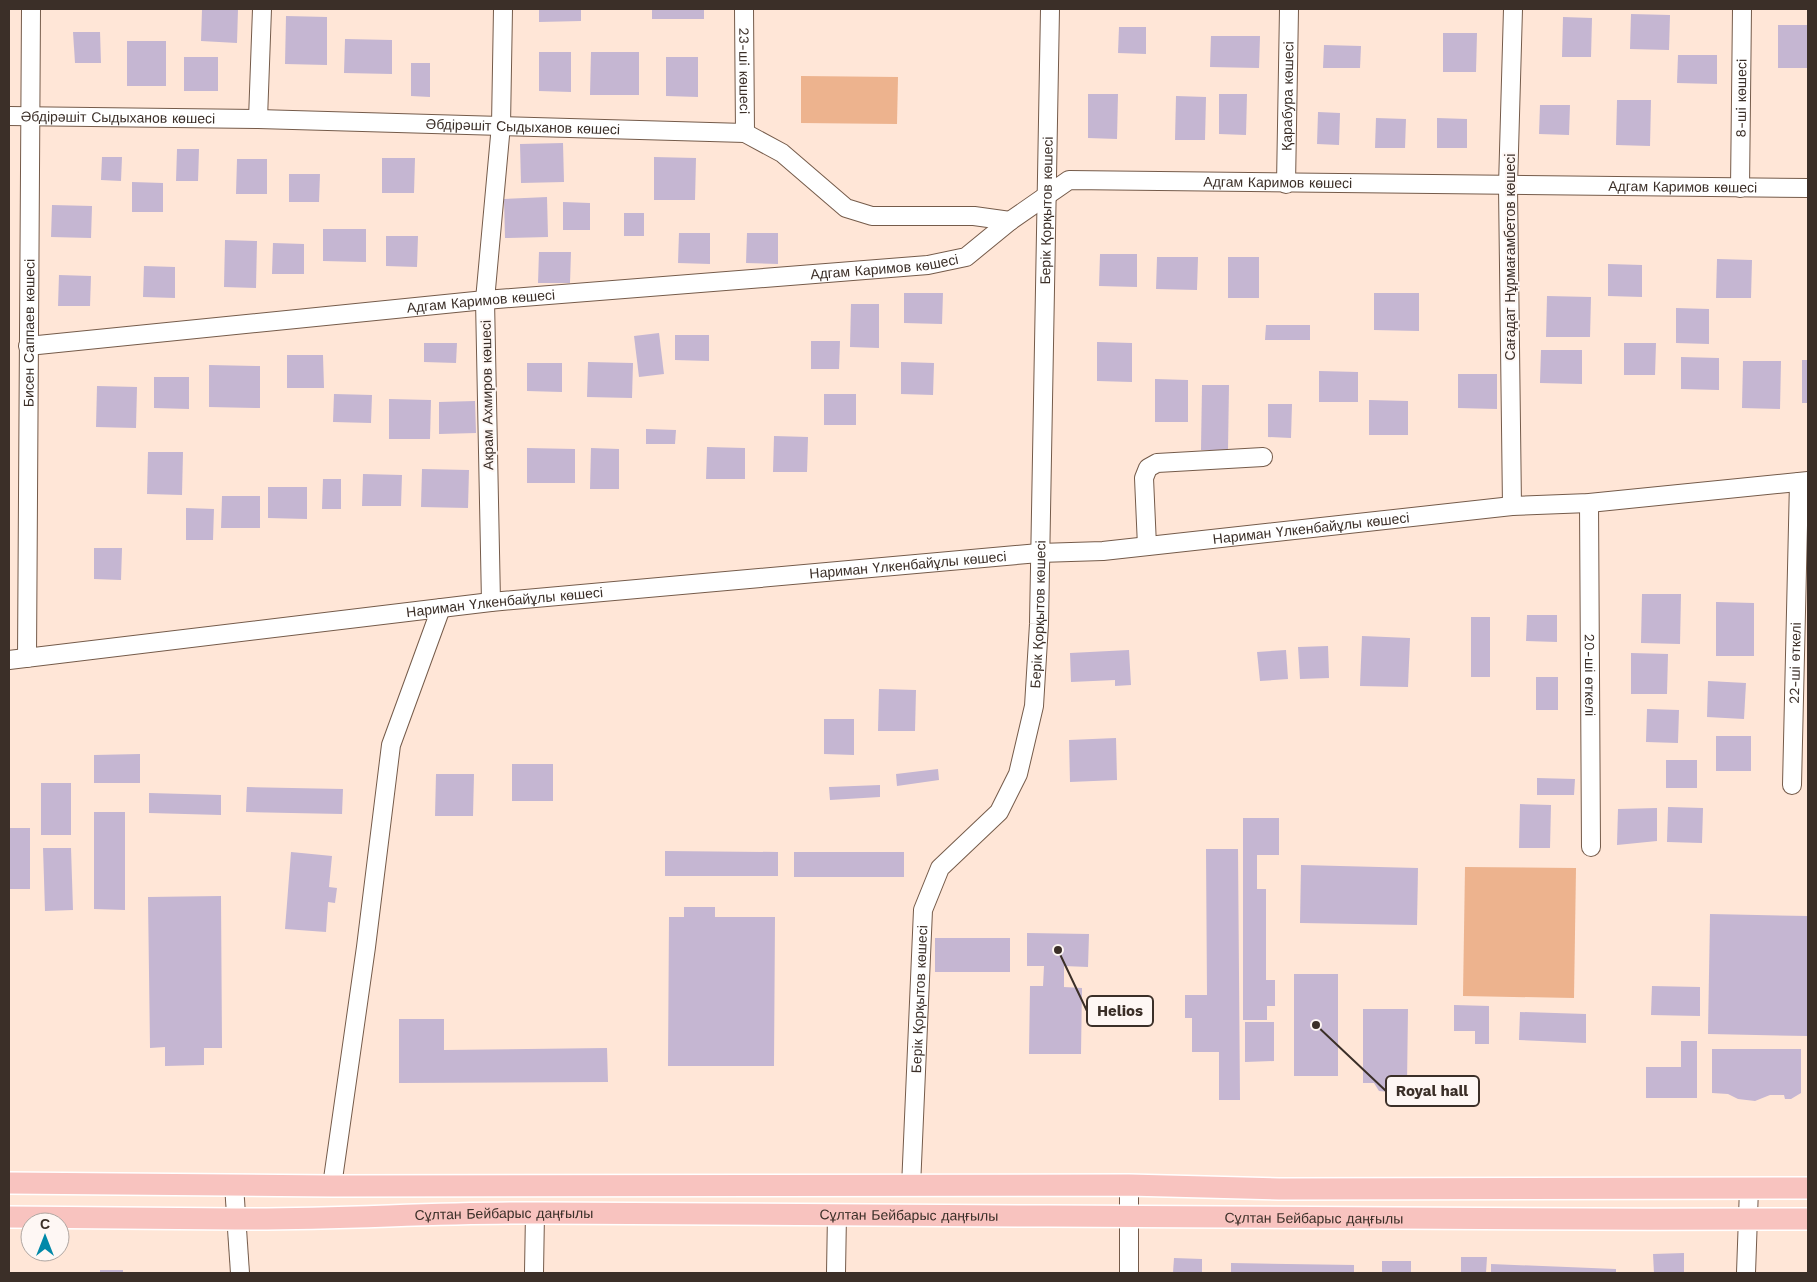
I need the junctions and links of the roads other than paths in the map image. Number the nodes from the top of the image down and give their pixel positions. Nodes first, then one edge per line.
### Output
1 (30, 9) edge
2 (262, 9) edge
3 (503, 9) edge
4 (744, 9) edge
5 (1050, 9) edge
6 (1289, 9) edge
7 (1513, 9) edge
8 (1742, 9) edge
9 (9, 116) edge
10 (30, 116) junction
11 (258, 119) junction
12 (502, 125) junction
13 (745, 133) junction
14 (1286, 184) junction
15 (1508, 186) junction
16 (1740, 188) junction
17 (1808, 188) edge
18 (1047, 195) junction
19 (1010, 220) junction
20 (485, 300) junction
21 (28, 346) junction
22 (1262, 457) dead end
23 (1803, 481) edge
24 (1588, 503) junction
25 (1512, 506) junction
26 (1147, 546) junction
27 (1039, 554) junction
28 (491, 602) junction
29 (441, 608) junction
30 (26, 658) junction
31 (9, 660) edge
32 (1792, 784) dead end
33 (1591, 847) dead end
34 (9, 1183) edge
35 (234, 1185) junction
36 (1129, 1185) junction
37 (332, 1186) junction
38 (911, 1187) junction
39 (1748, 1188) junction
40 (1808, 1188) edge
41 (534, 1213) junction
42 (837, 1214) junction
43 (1129, 1215) junction
44 (9, 1217) edge
45 (1748, 1219) junction
46 (1808, 1219) edge
47 (236, 1220) junction
48 (240, 1273) edge
49 (534, 1273) edge
50 (836, 1273) edge
51 (1129, 1273) edge
52 (1746, 1273) edge

1 - 10 street, Бисен Саппаев көшесі
2 - 11 street
3 - 12 street, Акрам Ахмиров көшесі
4 - 13 street, 23-шi көшесi
5 - 18 street, Берік Қорқытов көшесі
6 - 14 street, Қарабура көшесі
7 - 15 street, Сағадат Нұрмағамбетов көшесі
8 - 16 street, 8-шi көшесi
9 - 10 street, Әбдірәшіт Сыдыханов көшесі
10 - 11 street, Әбдірәшіт Сыдыханов көшесі
10 - 21 street, Бисен Саппаев көшесі
11 - 12 street, Әбдірәшіт Сыдыханов көшесі
12 - 13 street, Әбдірәшіт Сыдыханов көшесі
12 - 20 street, Акрам Ахмиров көшесі
13 - 19 street, Әбдірәшіт Сыдыханов көшесі
14 - 15 street, Адгам Каримов көшесі
14 - 18 street, Адгам Каримов көшесі
15 - 16 street, Адгам Каримов көшесі
15 - 25 street, Сағадат Нұрмағамбетов көшесі
16 - 17 street, Адгам Каримов көшесі
18 - 19 street, Адгам Каримов көшесі
18 - 27 street, Берік Қорқытов көшесі
19 - 20 street, Адгам Каримов көшесі
20 - 21 street, Адгам Каримов көшесі
20 - 28 street, Акрам Ахмиров көшесі
21 - 30 street, Бисен Саппаев көшесі
22 - 26 street
23 - 24 street, Нариман Үлкенбайұлы көшесі
23 - 32 street, 22-ші өткелі
24 - 25 street, Нариман Үлкенбайұлы көшесі
24 - 33 street, 20-ші өткелі
25 - 26 street, Нариман Үлкенбайұлы көшесі
26 - 27 street, Нариман Үлкенбайұлы көшесі
27 - 28 street, Нариман Үлкенбайұлы көшесі
27 - 38 street, Берік Қорқытов көшесі
28 - 29 street, Нариман Үлкенбайұлы көшесі
29 - 30 street, Нариман Үлкенбайұлы көшесі
29 - 37 street
30 - 31 street, Нариман Үлкенбайұлы көшесі
34 - 35 main road, Сұлтан Бейбарыс даңғылы
35 - 37 main road, Сұлтан Бейбарыс даңғылы
35 - 47 street
36 - 38 main road, Сұлтан Бейбарыс даңғылы
36 - 39 main road, Сұлтан Бейбарыс даңғылы
36 - 43 street
37 - 38 main road, Сұлтан Бейбарыс даңғылы
39 - 40 main road, Сұлтан Бейбарыс даңғылы
39 - 45 street
41 - 42 main road, Сұлтан Бейбарыс даңғылы
41 - 47 main road, Сұлтан Бейбарыс даңғылы
41 - 49 street
42 - 43 main road, Сұлтан Бейбарыс даңғылы
42 - 50 street
43 - 45 main road, Сұлтан Бейбарыс даңғылы
43 - 51 street
44 - 47 main road, Сұлтан Бейбарыс даңғылы
45 - 46 main road, Сұлтан Бейбарыс даңғылы
45 - 52 street
47 - 48 street

